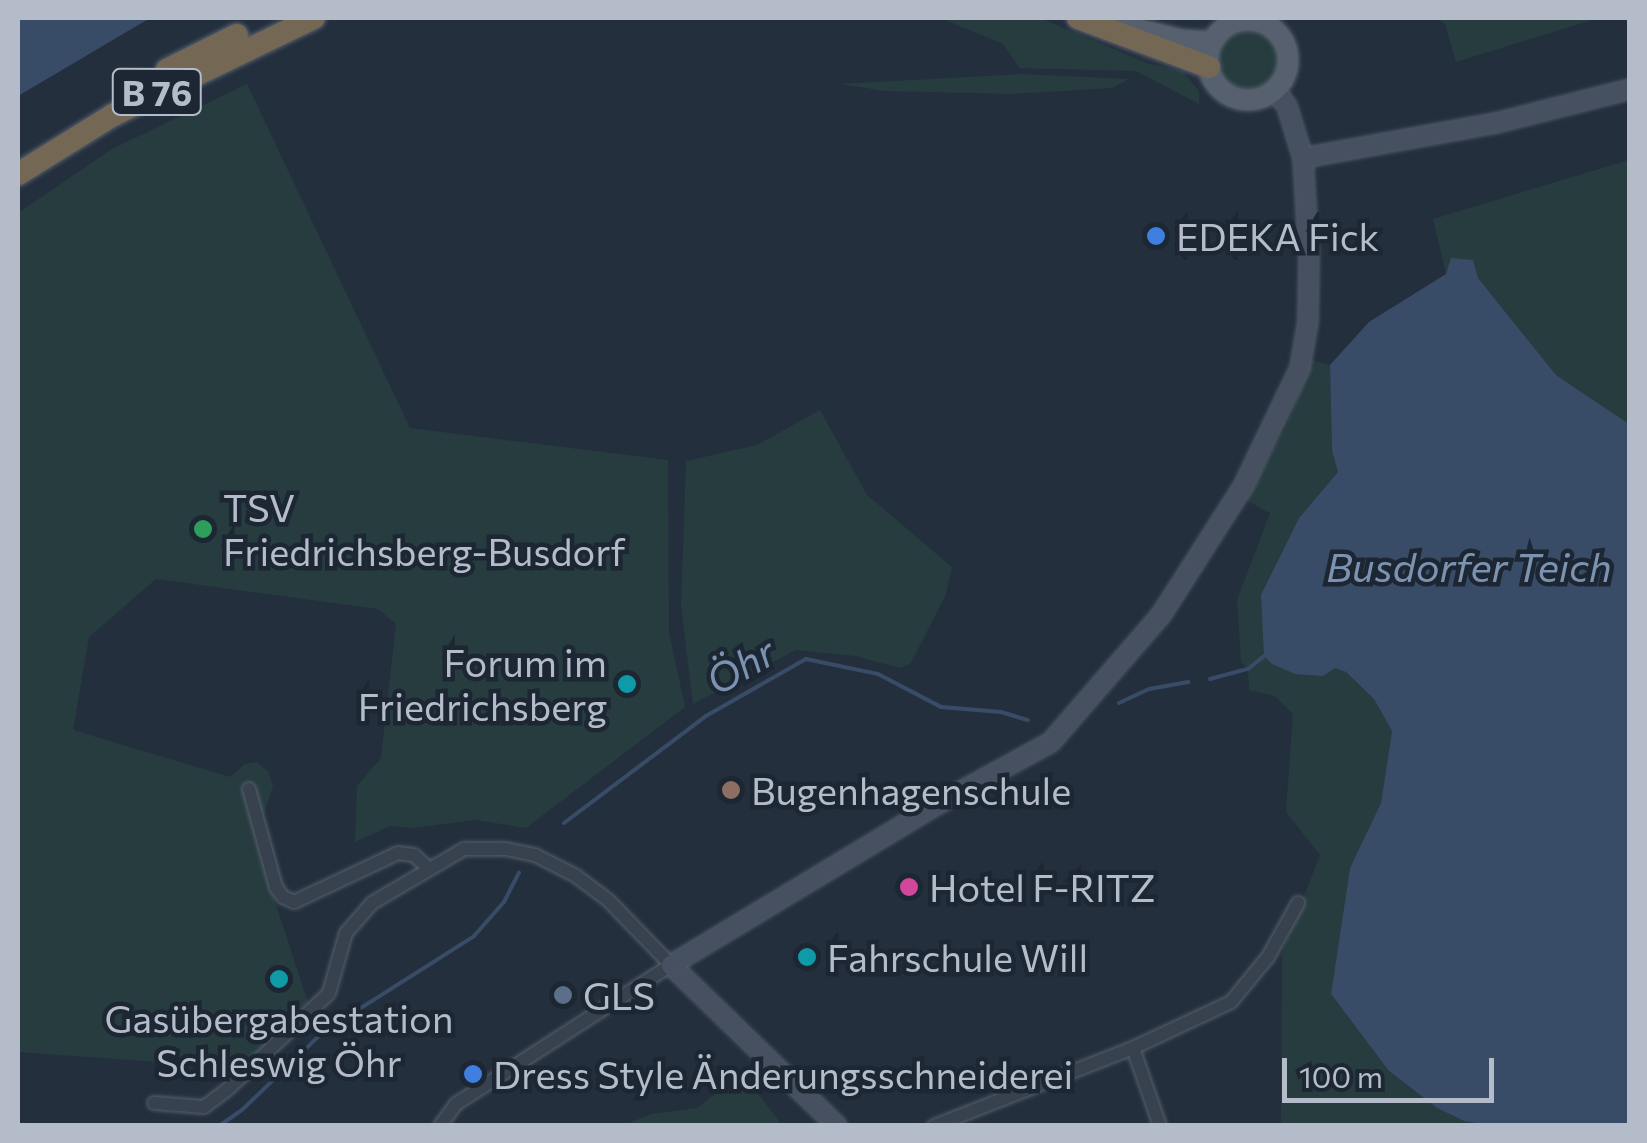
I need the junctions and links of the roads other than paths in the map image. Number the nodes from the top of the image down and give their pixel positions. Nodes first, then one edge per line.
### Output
1 (276, 18) edge
2 (314, 18) edge
3 (1078, 18) edge
4 (1098, 18) edge
5 (1260, 20) edge
6 (1216, 37) junction
7 (1209, 67) junction
8 (1630, 88) edge
9 (1274, 90) junction
10 (18, 156) edge
11 (1303, 158) junction
12 (18, 174) edge
13 (248, 789) dead end
14 (428, 868) junction
15 (1298, 903) dead end
16 (671, 965) junction
17 (1133, 1048) junction
18 (154, 1103) dead end
19 (440, 1126) edge
20 (837, 1126) edge
21 (934, 1126) edge
22 (1160, 1126) edge

1 - 10 highway, B 76
2 - 12 highway, B 76
3 - 7 highway
4 - 6 main road
5 - 6 main road
5 - 9 main road
6 - 7 main road
7 - 9 main road
8 - 11 street
9 - 11 street
11 - 16 street
13 - 14 street
14 - 16 street
14 - 18 street
15 - 17 street
16 - 19 street
16 - 20 street
17 - 21 street
17 - 22 street

